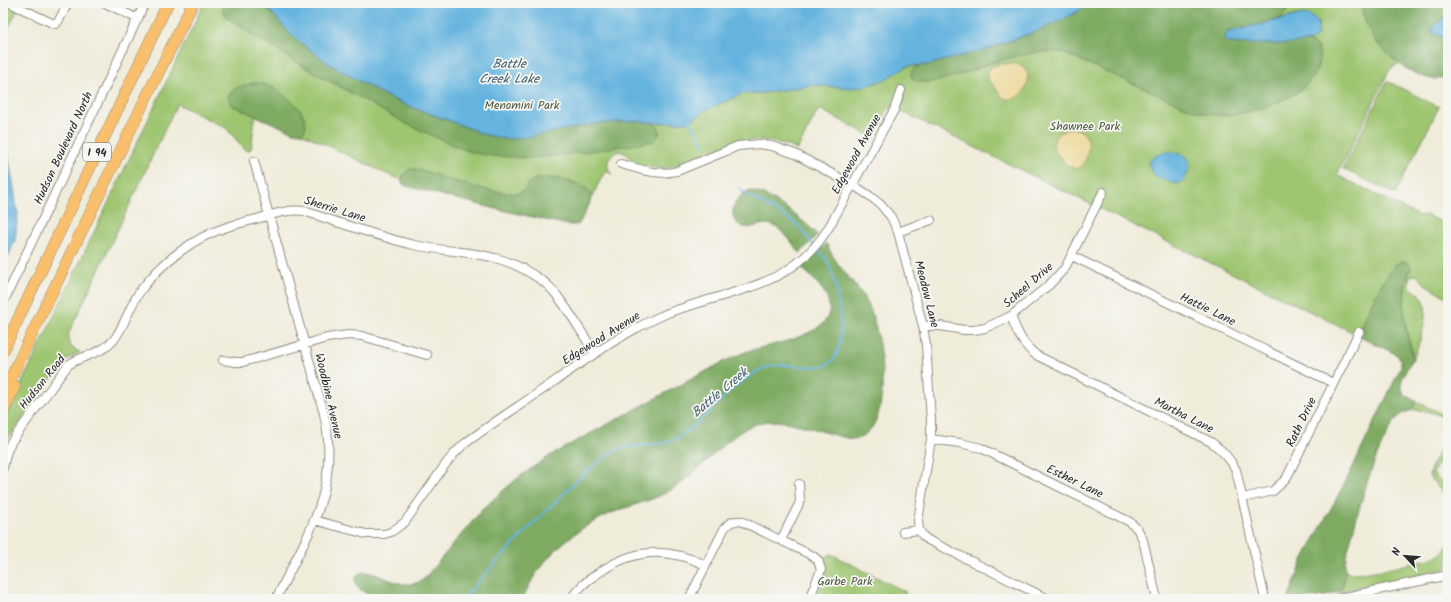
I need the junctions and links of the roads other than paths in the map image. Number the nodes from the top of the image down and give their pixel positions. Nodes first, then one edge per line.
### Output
1 (10, 3) edge
2 (68, 3) edge
3 (106, 3) edge
4 (145, 3) edge
5 (168, 3) edge
6 (193, 3) edge
7 (138, 19) junction
8 (901, 90) dead end
9 (254, 161) dead end
10 (621, 164) dead end
11 (853, 185) junction
12 (1103, 192) dead end
13 (268, 216) junction
14 (931, 220) dead end
15 (898, 232) junction
16 (1072, 256) junction
17 (49, 300) junction
18 (26, 302) junction
19 (3, 303) edge
20 (1011, 316) junction
21 (923, 326) junction
22 (1359, 332) dead end
23 (3, 344) edge
24 (304, 344) junction
25 (3, 351) edge
26 (595, 353) junction
27 (427, 355) dead end
28 (82, 357) joint
29 (223, 360) dead end
30 (1333, 383) junction
31 (3, 394) edge
32 (3, 412) edge
33 (931, 439) junction
34 (3, 468) edge
35 (799, 484) dead end
36 (1243, 498) junction
37 (314, 520) junction
38 (919, 530) junction
39 (903, 532) dead end
40 (781, 540) junction
41 (706, 565) junction
42 (1448, 575) edge
43 (276, 599) edge
44 (571, 599) edge
45 (689, 599) edge
46 (809, 599) edge
47 (1048, 599) edge
48 (1156, 599) edge
49 (1265, 599) edge
50 (1336, 599) edge

1 - 2 street
3 - 7 street
4 - 7 street, Hudson Boulevard North
5 - 18 highway, I 94
6 - 17 highway, I 94
7 - 19 street, Hudson Boulevard North
8 - 11 street, Edgewood Avenue
9 - 13 street, Woodbine Avenue
10 - 11 street, Meadow Lane
11 - 15 street, Meadow Lane
11 - 26 street, Edgewood Avenue
12 - 16 street, Scheel Drive
13 - 24 street, Woodbine Avenue
13 - 26 street, Sherrie Lane
13 - 28 street, Sherrie Lane
14 - 15 street
15 - 21 street, Meadow Lane
16 - 20 street, Scheel Drive
16 - 30 street, Hattie Lane
17 - 31 highway, I 94
17 - 32 highway
18 - 23 highway
18 - 25 highway, I 94
20 - 21 street, Scheel Drive
20 - 36 street, Martha Lane
21 - 33 street, Meadow Lane
22 - 30 street, Rath Drive
24 - 27 street
24 - 29 street
24 - 37 street, Woodbine Avenue
26 - 37 street, Edgewood Avenue
28 - 34 street, Hudson Road
30 - 36 street, Rath Drive
33 - 38 street, Meadow Lane
33 - 48 street, Esther Lane
35 - 40 street
36 - 49 street, Martha Lane
37 - 43 street, Woodbine Avenue
38 - 39 street
38 - 47 street
40 - 41 street
40 - 46 street
41 - 44 street
41 - 45 street
42 - 50 street

